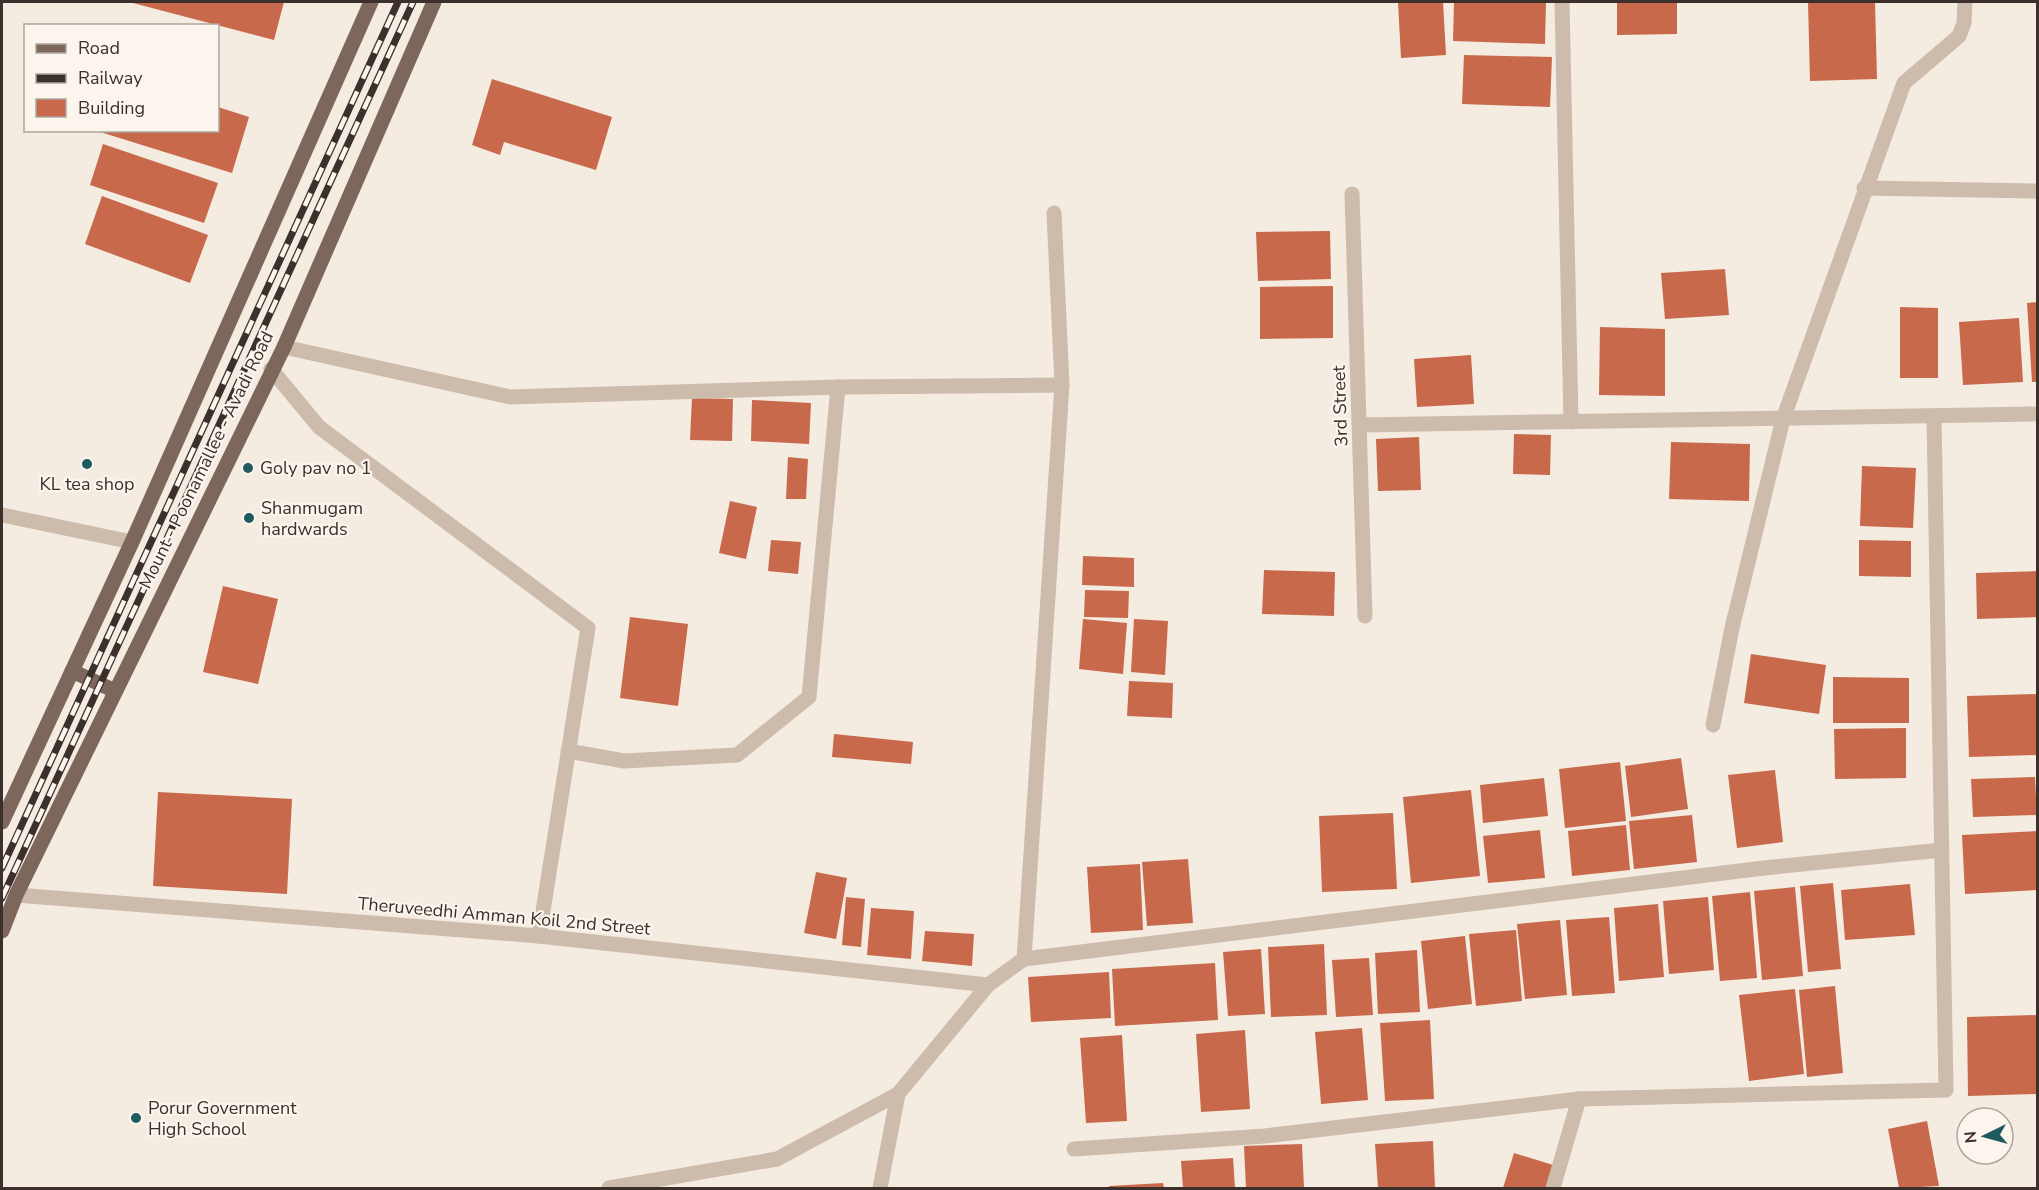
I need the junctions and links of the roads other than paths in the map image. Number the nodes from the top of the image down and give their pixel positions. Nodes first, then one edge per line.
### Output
1 (371, 2) edge
2 (434, 2) edge
3 (1562, 2) edge
4 (1965, 2) edge
5 (1864, 188) junction
6 (2037, 191) edge
7 (1352, 194) dead end
8 (1054, 213) dead end
9 (284, 347) junction
10 (271, 369) junction
11 (1062, 385) junction
12 (838, 387) junction
13 (2037, 414) edge
14 (1934, 416) junction
15 (1783, 419) junction
16 (1571, 422) junction
17 (1360, 425) junction
18 (2, 515) edge
19 (132, 542) junction
20 (1365, 616) dead end
21 (72, 671) junction
22 (115, 691) junction
23 (1713, 725) dead end
24 (568, 751) junction
25 (2, 822) edge
26 (1942, 850) junction
27 (16, 895) junction
28 (2, 931) edge
29 (539, 936) junction
30 (1024, 959) junction
31 (988, 985) junction
32 (898, 1094) junction
33 (1579, 1099) junction
34 (1074, 1149) dead end
35 (609, 1188) edge
36 (880, 1188) edge
37 (1553, 1188) edge

1 - 19 main road, Mount - Poonamallee - Avadi Road
2 - 9 main road, Mount - Poonamallee - Avadi Road
3 - 16 street
4 - 5 street
5 - 6 street
5 - 15 street
7 - 17 street, 3rd Street
8 - 11 street
9 - 10 main road, Mount - Poonamallee - Avadi Road
9 - 12 street
10 - 22 main road, Mount - Poonamallee - Avadi Road
10 - 24 street
11 - 12 street
11 - 30 street
12 - 24 street
13 - 14 street
14 - 15 street
14 - 26 street
15 - 16 street
15 - 23 street
16 - 17 street
17 - 20 street, 3rd Street
18 - 19 street
19 - 21 main road, Mount - Poonamallee - Avadi Road
21 - 22 main road
21 - 25 main road, Mount - Poonamallee - Avadi Road
22 - 27 main road, Mount - Poonamallee - Avadi Road
24 - 29 street
26 - 30 street
26 - 33 street
27 - 28 main road, Mount - Poonamallee - Avadi Road
27 - 29 street, Theruveedhi Amman Koil 2nd Street
29 - 31 street, Theruveedhi Amman Koil 2nd Street
30 - 31 street
31 - 32 street
32 - 35 street
32 - 36 street
33 - 34 street
33 - 37 street

